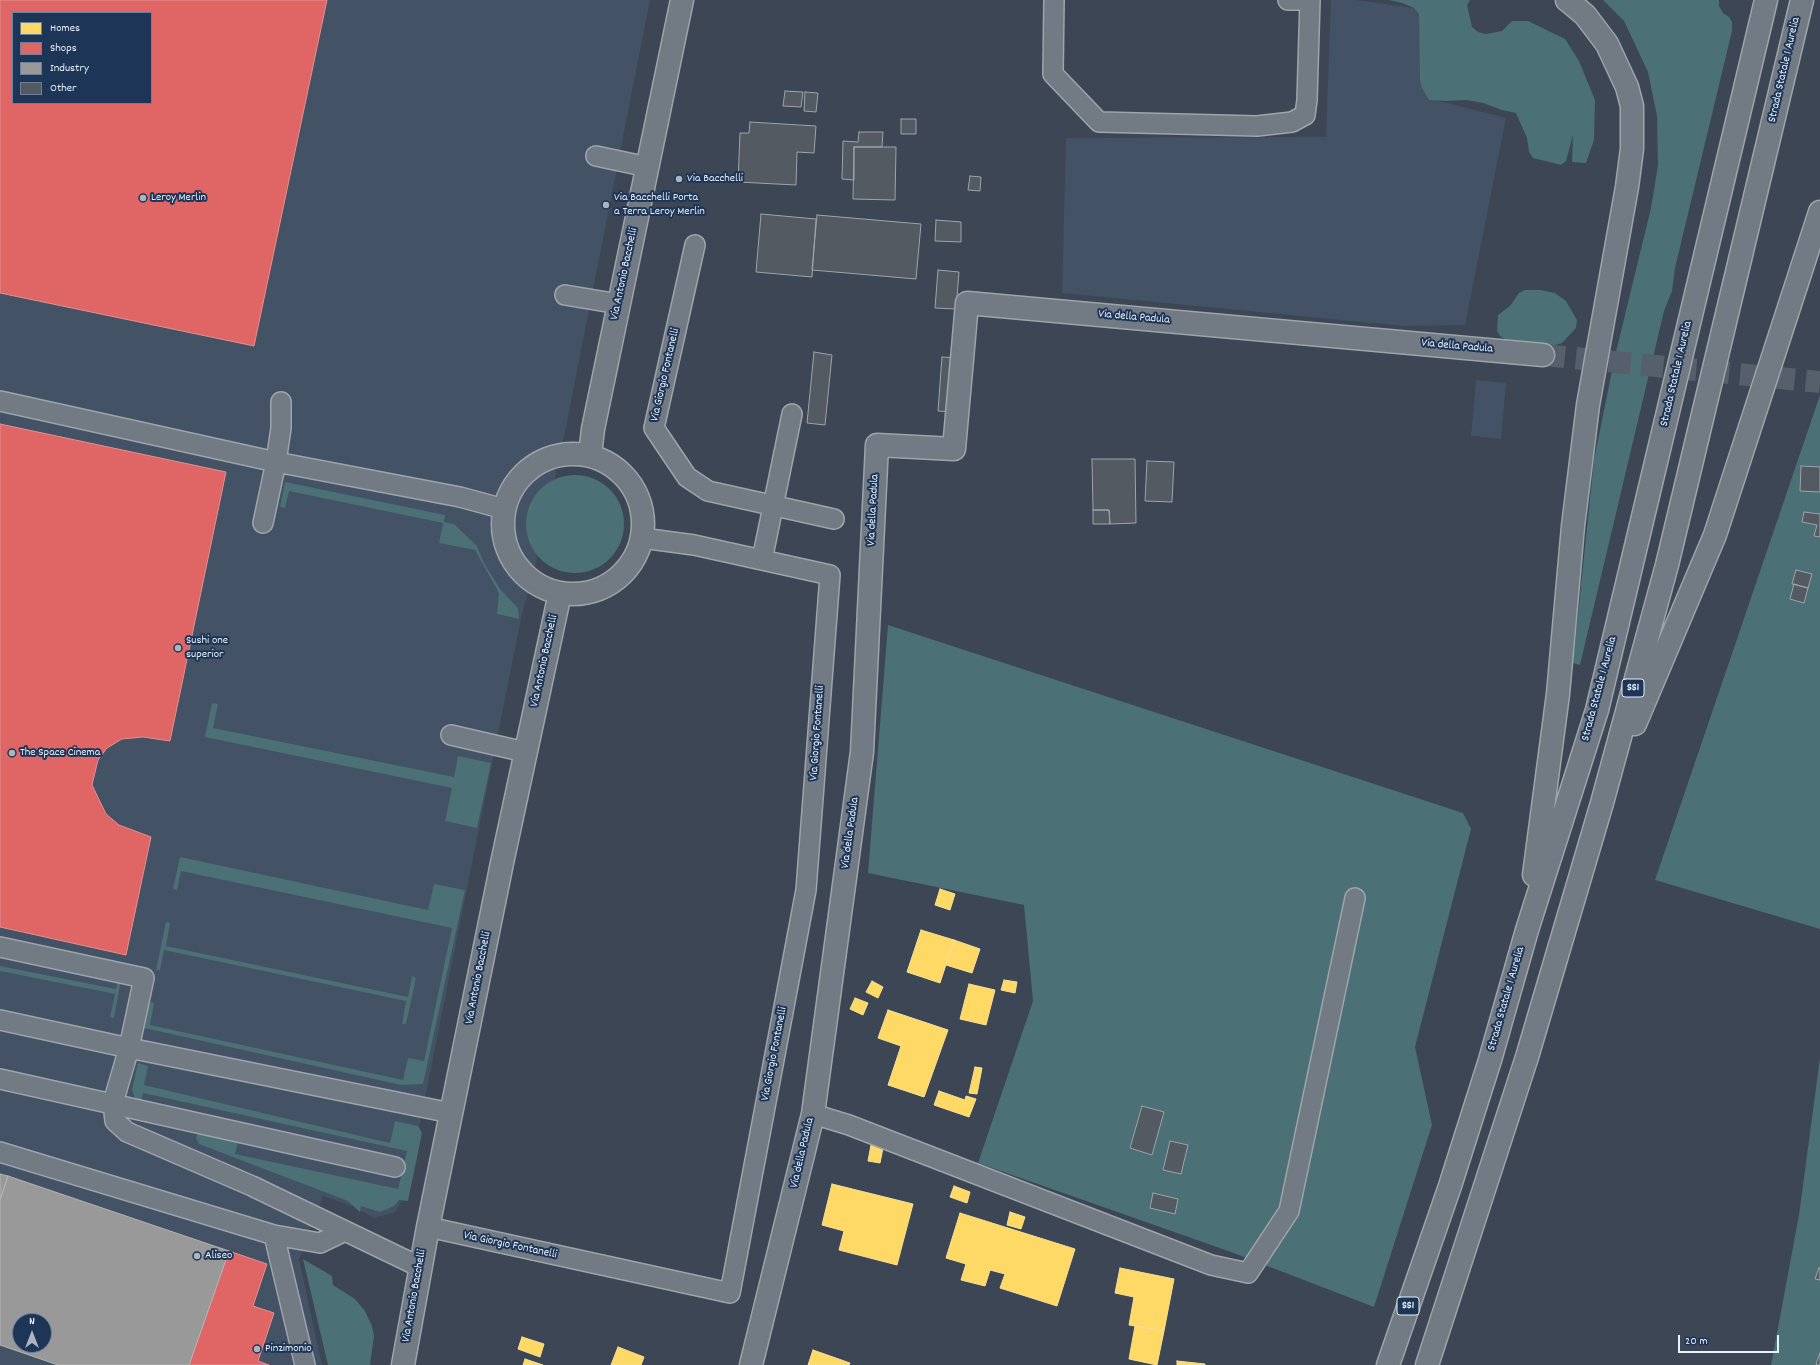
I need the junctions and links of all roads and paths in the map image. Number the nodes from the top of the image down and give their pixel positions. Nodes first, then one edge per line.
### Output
1 (682, 0) edge
2 (1054, 0) edge
3 (1288, 0) edge
4 (1310, 0) edge
5 (1567, 0) edge
6 (1766, 0) edge
7 (1802, 0) edge
8 (596, 156) dead end
9 (648, 167) junction
10 (1820, 212) edge
11 (695, 245) dead end
12 (565, 295) dead end
13 (619, 304) junction
14 (1543, 355) tunnel mouth
15 (0, 401) edge
16 (281, 402) dead end
17 (792, 414) dead end
18 (590, 455) junction
19 (276, 462) junction
20 (774, 506) junction
21 (504, 509) junction
22 (834, 519) dead end
23 (263, 523) dead end
24 (642, 538) junction
25 (762, 560) junction
26 (560, 593) junction
27 (451, 736) dead end
28 (525, 752) junction
29 (1602, 803) junction
30 (1355, 898) dead end
31 (1527, 930) junction
32 (0, 947) edge
33 (0, 1020) edge
34 (129, 1048) junction
35 (0, 1079) edge
36 (113, 1103) junction
37 (451, 1114) junction
38 (813, 1114) junction
39 (0, 1152) edge
40 (395, 1167) dead end
41 (428, 1228) junction
42 (345, 1231) junction
43 (274, 1235) junction
44 (420, 1267) junction
45 (305, 1365) edge
46 (403, 1365) edge
47 (752, 1365) edge
48 (1388, 1365) edge
49 (1427, 1365) edge

1 - 9 main road, Via Antonio Bacchelli
2 - 4 lane
3 - 4 lane
5 - 31 main road
6 - 31 main road, Strada Statale 1 Aurelia / SS1
7 - 29 main road, Strada Statale 1 Aurelia / SS1
8 - 9 lane
9 - 13 main road, Via Antonio Bacchelli
10 - 29 main road
11 - 20 lane, Via Giorgio Fontanelli
12 - 13 lane
13 - 18 main road, Via Antonio Bacchelli
14 - 38 main road, Via della Padula
15 - 19 lane
16 - 19 lane
17 - 20 lane
18 - 21 main road
18 - 24 main road
19 - 21 lane
19 - 23 lane
20 - 22 lane, Via Giorgio Fontanelli
20 - 25 lane
21 - 26 main road
24 - 25 lane, Via Giorgio Fontanelli
24 - 26 main road
25 - 41 lane, Via Giorgio Fontanelli
26 - 28 main road, Via Antonio Bacchelli
27 - 28 lane
28 - 37 main road, Via Antonio Bacchelli
29 - 49 main road, Strada Statale 1 Aurelia / SS1
30 - 38 lane
31 - 48 main road, Strada Statale 1 Aurelia / SS1
32 - 34 lane
33 - 34 lane
34 - 36 lane
34 - 37 lane
35 - 36 lane
36 - 40 lane
36 - 42 lane
37 - 41 main road, Via Antonio Bacchelli
38 - 47 main road, Via della Padula
39 - 43 lane
41 - 44 main road, Via Antonio Bacchelli
42 - 43 lane
42 - 44 lane
43 - 45 lane
44 - 46 main road, Via Antonio Bacchelli

